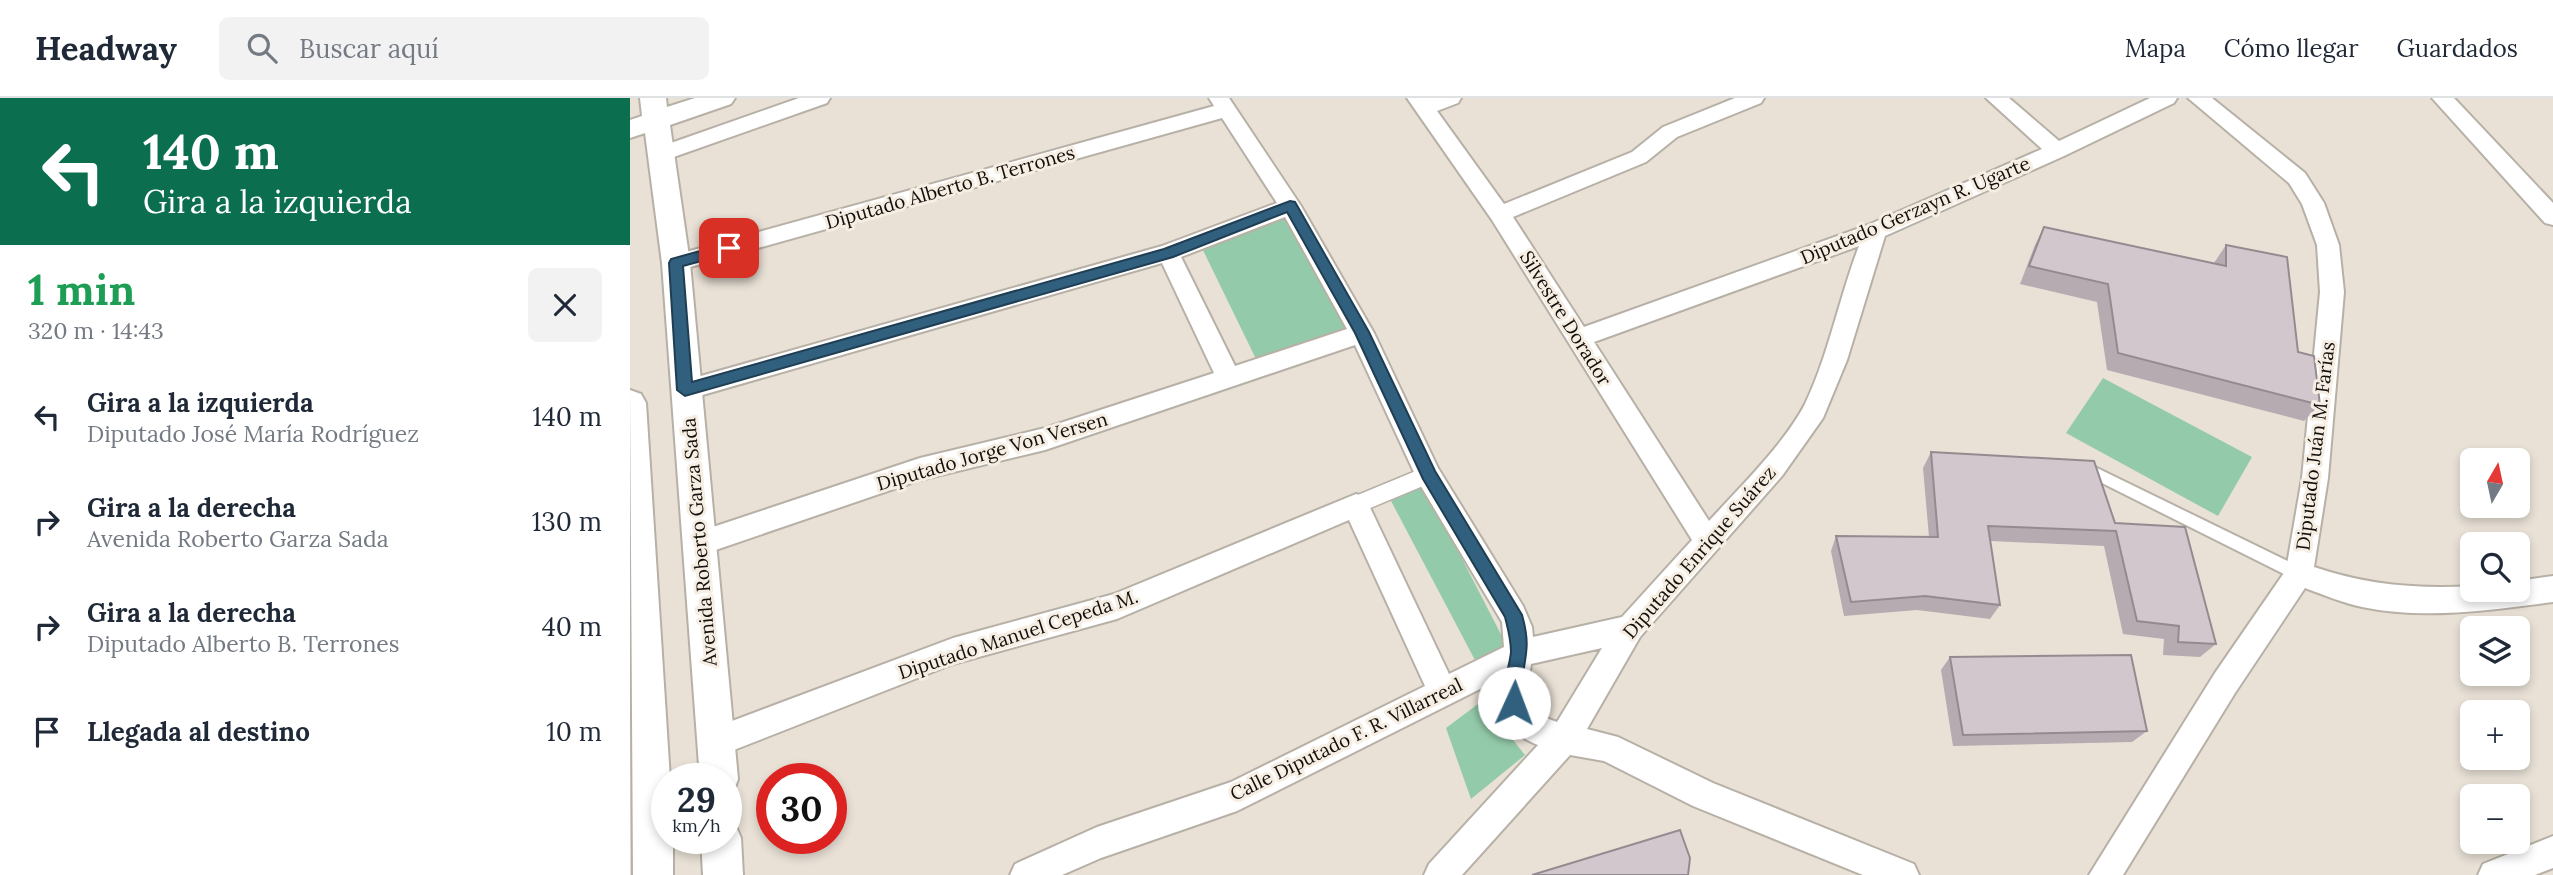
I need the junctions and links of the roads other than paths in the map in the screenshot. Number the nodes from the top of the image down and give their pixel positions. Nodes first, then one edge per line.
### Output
1 (722, 98) edge
2 (820, 98) edge
3 (1451, 98) edge
4 (1754, 98) edge
5 (1996, 98) edge
6 (2167, 98) edge
7 (2198, 98) edge
8 (2442, 98) edge
9 (1421, 103) edge
10 (1222, 104) edge
11 (646, 108) edge
12 (2057, 150) junction
13 (661, 154) junction
14 (1290, 206) junction
15 (1500, 214) junction
16 (2553, 217) edge
17 (1876, 231) junction
18 (1168, 253) junction
19 (676, 263) junction
20 (1362, 332) junction
21 (1579, 338) junction
22 (1228, 377) junction
23 (685, 390) junction
24 (630, 403) edge
25 (2097, 474) edge
26 (1429, 475) junction
27 (1356, 505) junction
28 (1708, 542) junction
29 (701, 543) junction
30 (2299, 574) junction
31 (2553, 589) edge
32 (1630, 628) junction
33 (1519, 654) junction
34 (1443, 692) junction
35 (1564, 739) junction
36 (716, 742) junction
37 (656, 763) edge
38 (718, 763) edge
39 (2553, 852) edge
40 (655, 854) edge
41 (722, 854) edge
42 (1899, 874) edge
43 (653, 875) edge
44 (723, 875) edge
45 (1026, 875) edge
46 (1440, 875) edge
47 (2105, 875) edge
48 (2494, 875) edge

1 - 11 street
2 - 13 street
3 - 9 street
4 - 15 street
5 - 12 street
6 - 12 street, Diputado Gerzayn R. Ugarte
7 - 30 street, Diputado Juán M. Farías
8 - 16 street
9 - 15 street, Silvestre Dorador
10 - 14 street
10 - 19 street, Diputado Alberto B. Terrones
11 - 13 street, Avenida Roberto Garza Sada
12 - 17 street, Diputado Gerzayn R. Ugarte
13 - 19 street, Avenida Roberto Garza Sada
14 - 18 street
14 - 20 street
15 - 21 street, Silvestre Dorador
17 - 21 street, Diputado Gerzayn R. Ugarte
17 - 28 street, Diputado Enrique Suárez
18 - 22 street
18 - 23 street
19 - 23 street, Avenida Roberto Garza Sada
20 - 22 street, Diputado Jorge Von Versen
20 - 26 street
21 - 28 street, Silvestre Dorador
22 - 29 street, Diputado Jorge Von Versen
23 - 29 street, Avenida Roberto Garza Sada
24 - 37 street
25 - 30 lane
26 - 27 street
26 - 33 street
27 - 34 street
27 - 36 street, Diputado Manuel Cepeda M.
28 - 32 street, Diputado Enrique Suárez
29 - 36 street, Avenida Roberto Garza Sada
30 - 31 street
30 - 47 street, Diputado Juán M. Farías
32 - 33 street, Calle Diputado F. R. Villarreal
32 - 35 street, Diputado Enrique Suárez
33 - 34 street, Calle Diputado F. R. Villarreal
33 - 35 street
34 - 45 street, Calle Diputado F. R. Villarreal
35 - 42 street
35 - 46 street, Diputado Enrique Suárez
36 - 38 street, Avenida Roberto Garza Sada
39 - 48 street
40 - 43 street
41 - 44 street

